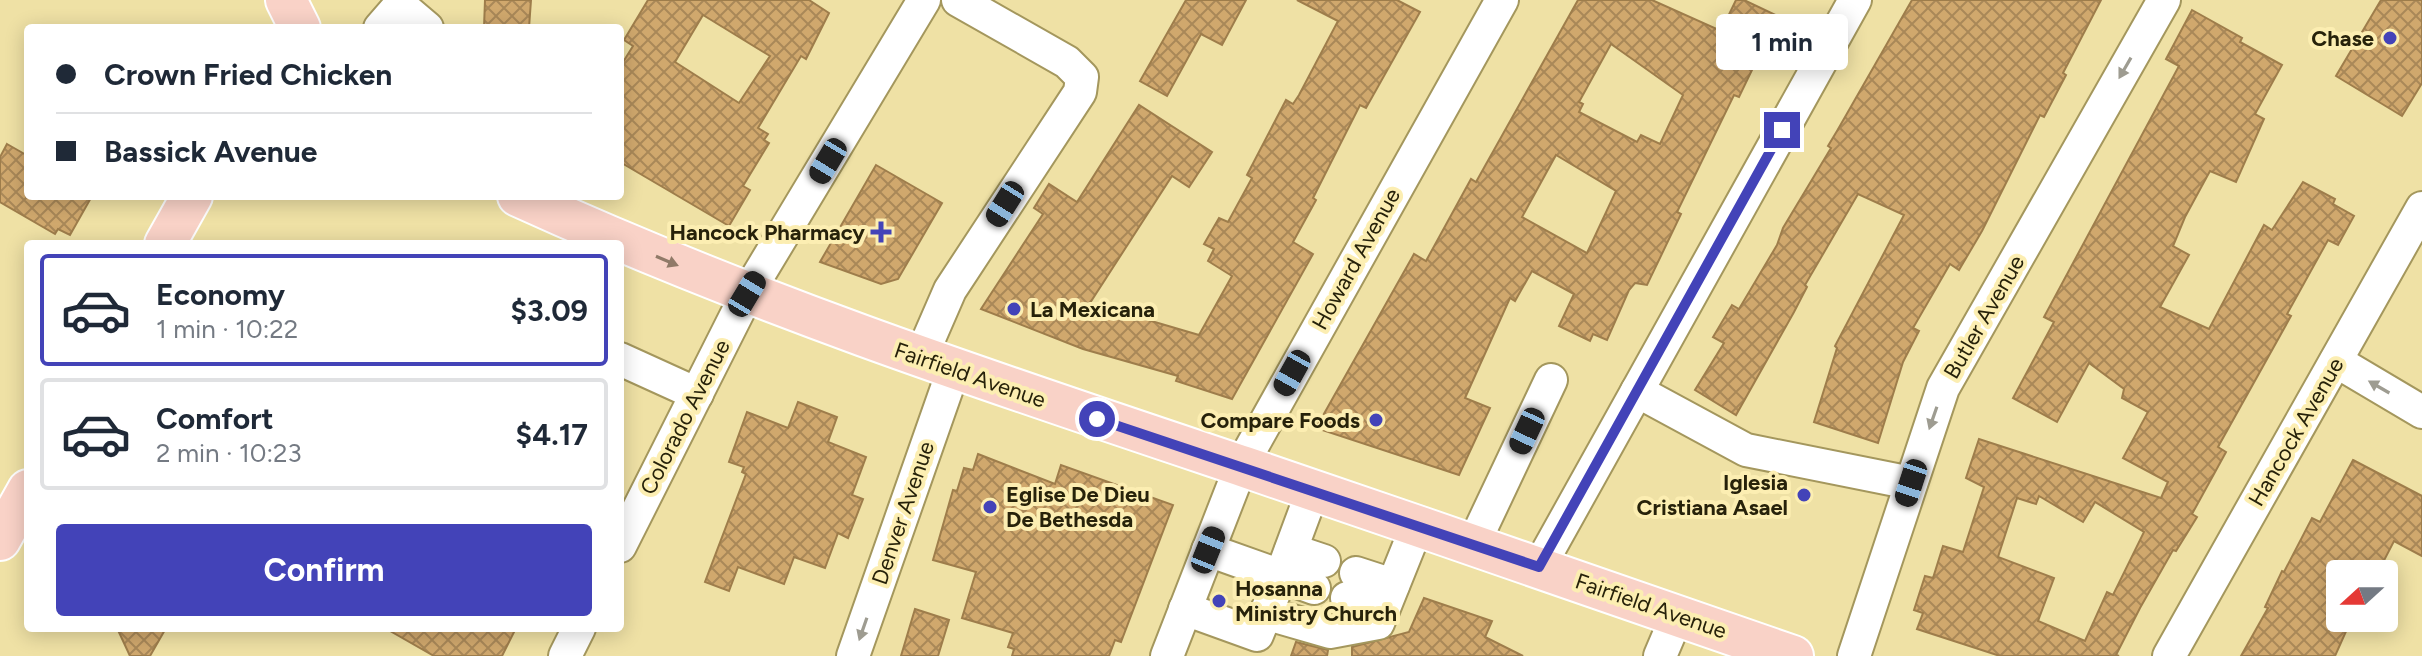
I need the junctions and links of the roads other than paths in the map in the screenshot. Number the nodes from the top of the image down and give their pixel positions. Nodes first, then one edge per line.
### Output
1 (924, 0) edge
2 (958, 0) edge
3 (1502, 0) edge
4 (1855, 0) edge
5 (2164, 0) edge
6 (395, 8) edge
7 (421, 24) edge
8 (190, 200) edge
9 (527, 200) edge
10 (2422, 208) edge
11 (167, 240) edge
12 (621, 240) edge
13 (624, 241) edge
14 (747, 294) junction
15 (624, 361) edge
16 (2336, 361) junction
17 (936, 365) junction
18 (1551, 380) dead end
19 (1637, 391) junction
20 (697, 394) junction
21 (2422, 412) edge
22 (1241, 466) junction
23 (1911, 483) junction
24 (1313, 490) junction
25 (24, 497) edge
26 (1417, 526) junction
27 (624, 538) edge
28 (0, 540) edge
29 (1473, 545) junction
30 (1208, 550) junction
31 (1286, 563) junction
32 (1539, 567) junction
33 (1319, 575) dead end
34 (1351, 586) dead end
35 (1388, 598) junction
36 (1185, 609) junction
37 (1265, 613) junction
38 (1677, 616) junction
39 (577, 632) edge
40 (565, 656) edge
41 (853, 656) edge
42 (1167, 656) edge
43 (1660, 656) edge
44 (1793, 656) edge
45 (1854, 656) edge
46 (2169, 656) edge

1 - 14 street, Colorado Avenue
2 - 17 street, Denver Avenue
3 - 22 street, Howard Avenue
4 - 19 street
5 -> 23 street, Butler Avenue
6 - 7 street
8 - 11 main road
9 -> 12 main road, Fairfield Avenue
10 - 16 street, Hancock Avenue
13 -> 14 main road, Fairfield Avenue
14 - 17 main road, Fairfield Avenue
14 - 20 street, Colorado Avenue
15 - 20 street
21 -> 16 street
16 - 46 street, Hancock Avenue
17 - 22 main road, Fairfield Avenue
17 -> 41 street, Denver Avenue
18 - 29 street
19 - 23 street
19 - 32 street
20 - 27 street, Colorado Avenue
22 - 24 main road, Fairfield Avenue
22 - 30 street, Howard Avenue
23 - 45 street, Butler Avenue
24 - 26 main road, Fairfield Avenue
24 - 31 street
25 - 28 main road
26 - 29 main road, Fairfield Avenue
26 - 35 street
29 - 32 main road, Fairfield Avenue
30 - 31 street
30 - 36 street, Howard Avenue
31 - 33 street
31 - 37 street
32 - 38 main road, Fairfield Avenue
34 - 35 street
35 - 37 street
36 - 37 street
36 - 42 street, Howard Avenue
38 - 43 street
38 - 44 main road, Fairfield Avenue
39 - 40 street

